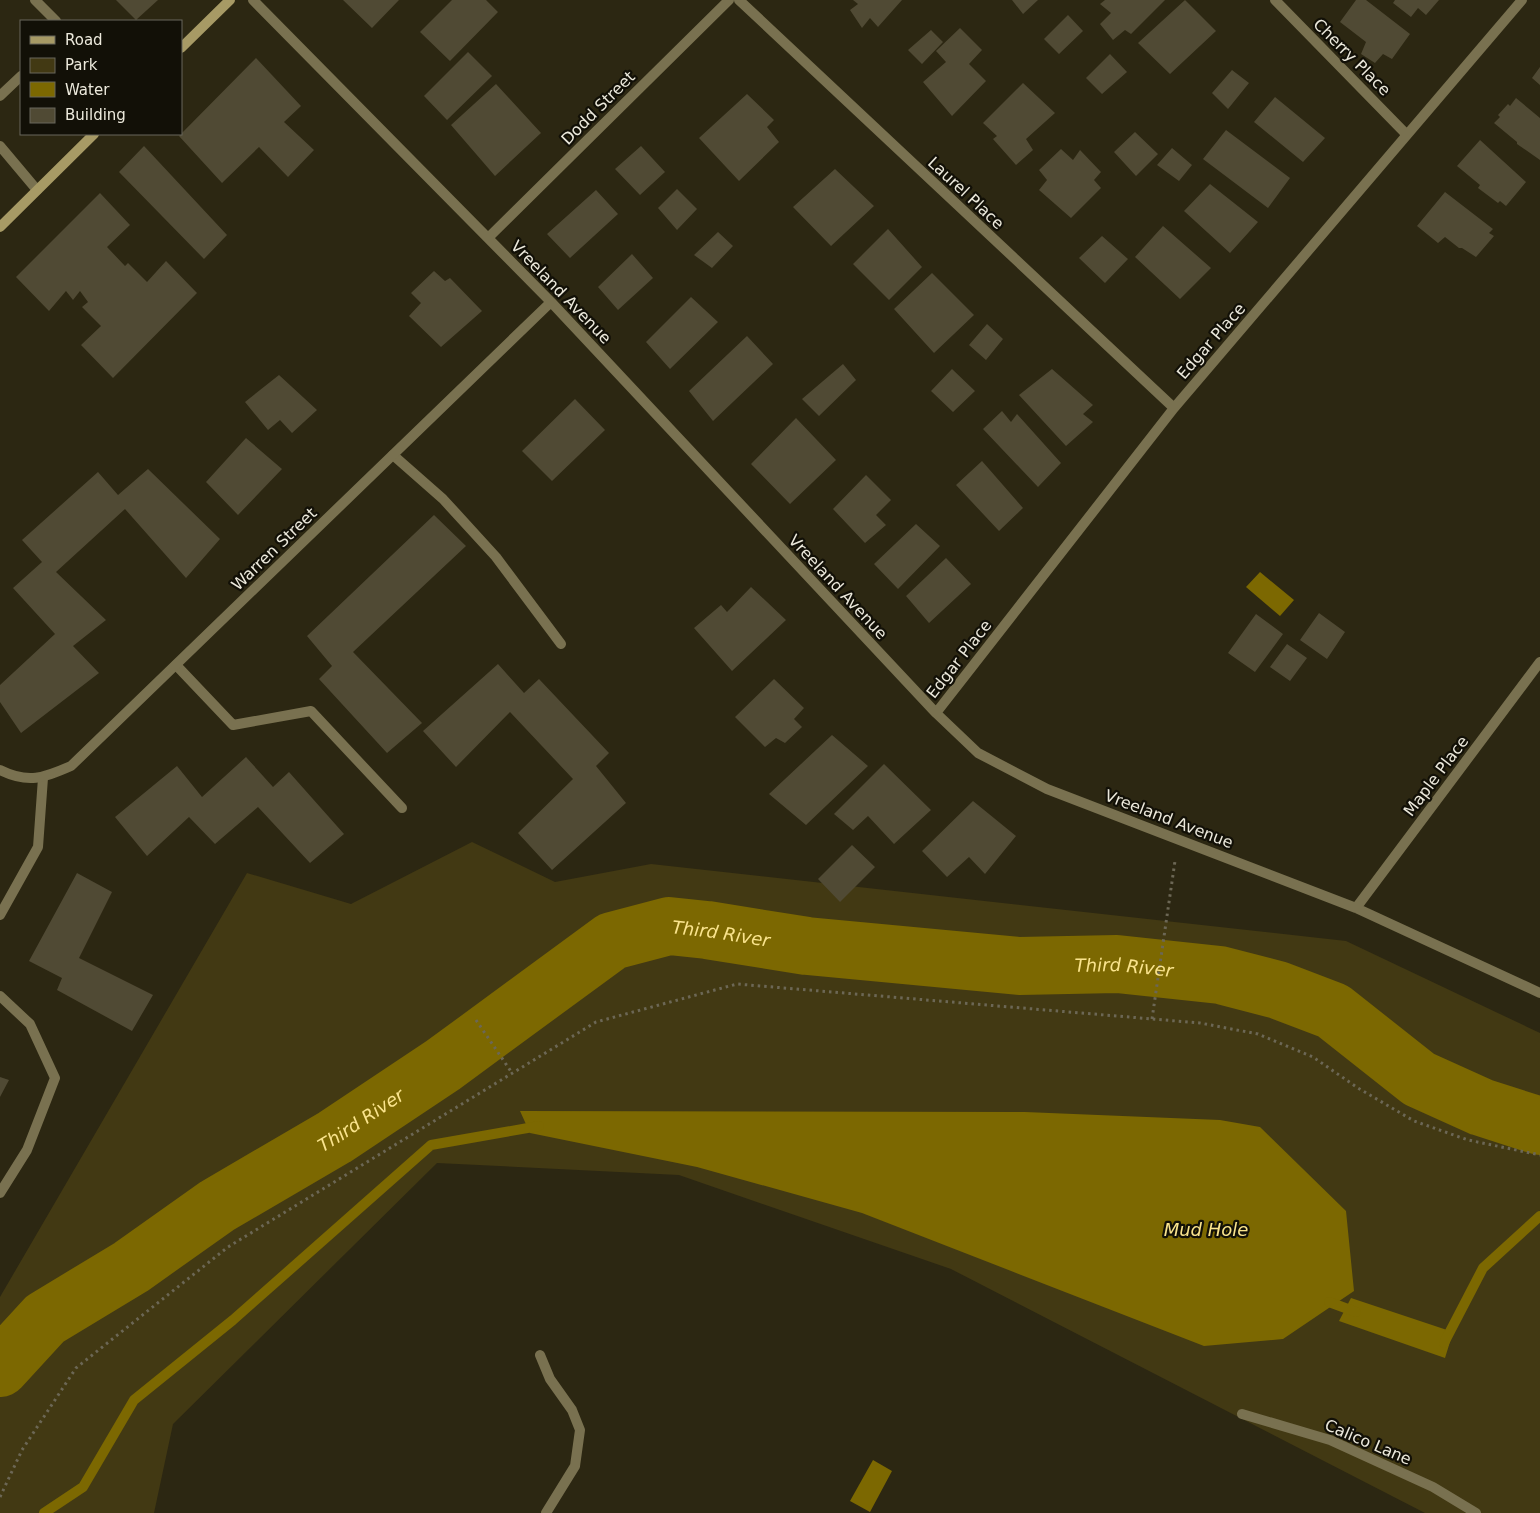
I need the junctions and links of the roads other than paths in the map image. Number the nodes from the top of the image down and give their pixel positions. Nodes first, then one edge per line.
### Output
1 (35, 0) edge
2 (230, 0) edge
3 (253, 0) edge
4 (729, 0) edge
5 (739, 0) edge
6 (1275, 0) edge
7 (1522, 0) edge
8 (55, 20) edge
9 (182, 47) edge
10 (20, 77) edge
11 (0, 96) edge
12 (1407, 134) junction
13 (93, 135) edge
14 (0, 146) edge
15 (37, 190) junction
16 (0, 226) edge
17 (488, 238) junction
18 (551, 302) junction
19 (1174, 408) junction
20 (393, 455) junction
21 (561, 644) dead end
22 (1540, 662) edge
23 (176, 665) junction
24 (936, 713) junction
25 (0, 770) edge
26 (43, 778) junction
27 (402, 808) dead end
28 (1356, 908) junction
29 (0, 915) edge
30 (1540, 992) edge
31 (0, 996) edge
32 (0, 1193) edge
33 (540, 1355) dead end
34 (1242, 1414) dead end
35 (546, 1513) edge
36 (1476, 1513) edge

1 - 8 street
2 - 9 main road
3 - 17 street, Vreeland Avenue
4 - 17 street, Dodd Street
5 - 19 street, Laurel Place
6 - 12 street, Cherry Place
7 - 12 street, Edgar Place
10 - 11 street
12 - 19 street, Edgar Place
13 - 15 main road
14 - 15 street
15 - 16 main road
17 - 18 street, Vreeland Avenue
18 - 20 street, Warren Street
18 - 24 street, Vreeland Avenue
19 - 24 street, Edgar Place
20 - 21 street
20 - 23 street, Warren Street
22 - 28 street, Maple Place
23 - 26 street, Warren Street
23 - 27 street
24 - 28 street, Vreeland Avenue
25 - 26 street, Warren Street
26 - 29 street
28 - 30 street, Vreeland Avenue
31 - 32 street
33 - 35 street
34 - 36 street, Calico Lane

